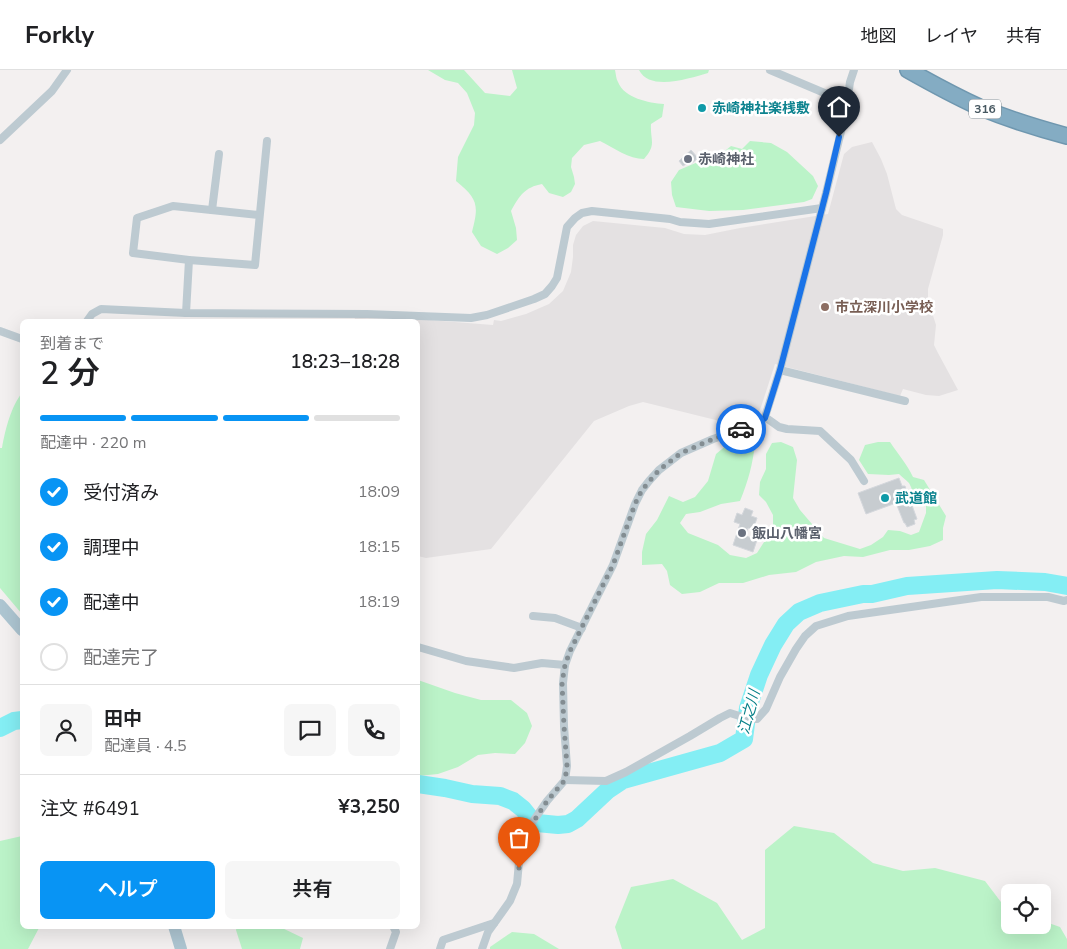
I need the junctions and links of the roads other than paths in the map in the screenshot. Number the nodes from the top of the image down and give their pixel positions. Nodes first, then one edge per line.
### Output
1 (67, 70) edge
2 (770, 70) edge
3 (854, 70) edge
4 (908, 70) edge
5 (847, 100) junction
6 (1067, 136) edge
7 (0, 140) edge
8 (266, 141) dead end
9 (219, 154) dead end
10 (822, 208) junction
11 (212, 210) junction
12 (260, 215) junction
13 (189, 260) junction
14 (186, 313) junction
15 (320, 317) edge
16 (88, 319) edge
17 (0, 331) edge
18 (20, 338) edge
19 (780, 370) junction
20 (905, 401) dead end
21 (765, 418) junction
22 (864, 481) dead end
23 (1067, 600) edge
24 (0, 605) edge
25 (534, 616) dead end
26 (20, 628) edge
27 (582, 628) junction
28 (420, 648) edge
29 (565, 665) junction
30 (565, 780) junction
31 (494, 923) junction
32 (175, 929) edge
33 (394, 929) edge
34 (181, 949) edge
35 (390, 949) edge
36 (440, 949) edge
37 (482, 949) edge

1 - 7 street
2 - 5 street
3 - 5 street
4 - 6 highway, 316
5 - 10 street
8 - 12 street
9 - 11 street
10 - 15 street
10 - 19 street
11 - 12 street
11 - 13 street
12 - 13 street
13 - 14 street
14 - 15 street
14 - 16 street
17 - 18 street
19 - 20 street
19 - 21 street
21 - 22 street
21 - 27 street
23 - 30 street
24 - 26 main road
25 - 27 street
27 - 29 street
28 - 29 street
29 - 30 street
30 - 31 street
31 - 36 street
31 - 37 street
32 - 34 main road
33 - 35 street

